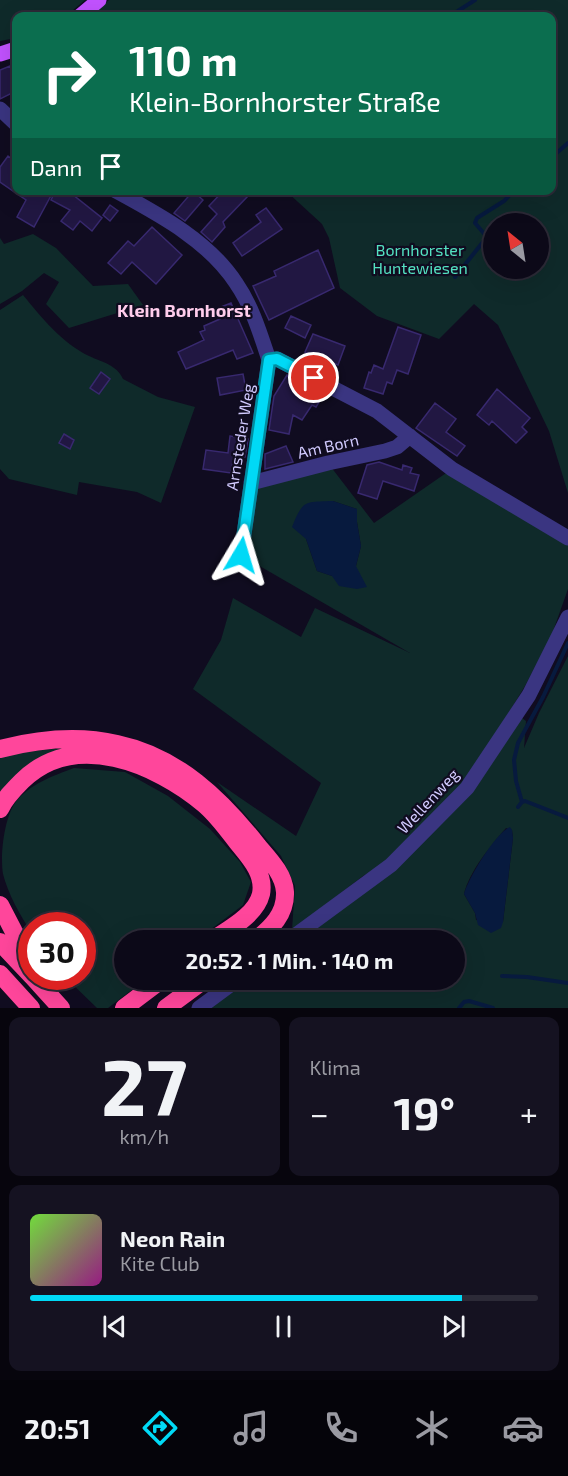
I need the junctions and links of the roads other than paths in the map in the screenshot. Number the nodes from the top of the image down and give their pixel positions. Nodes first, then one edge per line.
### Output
1 (99, 0) edge
2 (85, 12) edge
3 (0, 109) edge
4 (12, 120) edge
5 (122, 195) edge
6 (269, 360) junction
7 (410, 436) junction
8 (250, 482) junction
9 (568, 538) edge
10 (241, 555) dead end
11 (568, 617) edge
12 (0, 749) edge
13 (0, 809) edge
14 (0, 905) edge
15 (226, 930) edge
16 (268, 930) edge
17 (303, 930) edge
18 (18, 938) edge
19 (0, 942) edge
20 (18, 961) edge
21 (0, 974) edge
22 (0, 988) edge
23 (52, 990) edge
24 (148, 990) edge
25 (190, 990) edge
26 (223, 990) edge
27 (27, 1004) edge
28 (63, 1008) edge
29 (124, 1008) edge
30 (166, 1008) edge
31 (199, 1008) edge

1 - 2 main road
3 - 4 street
5 - 6 street
6 - 7 street
6 - 8 street, Arnsteder Weg
7 - 8 street, Am Born
7 - 9 street
8 - 10 street, Arnsteder Weg
11 - 17 street, Wellenweg
12 - 16 highway
13 - 15 highway
14 - 18 highway
19 - 20 highway
21 - 27 highway
22 - 27 highway
23 - 28 highway
24 - 29 highway
25 - 30 highway
26 - 31 street

